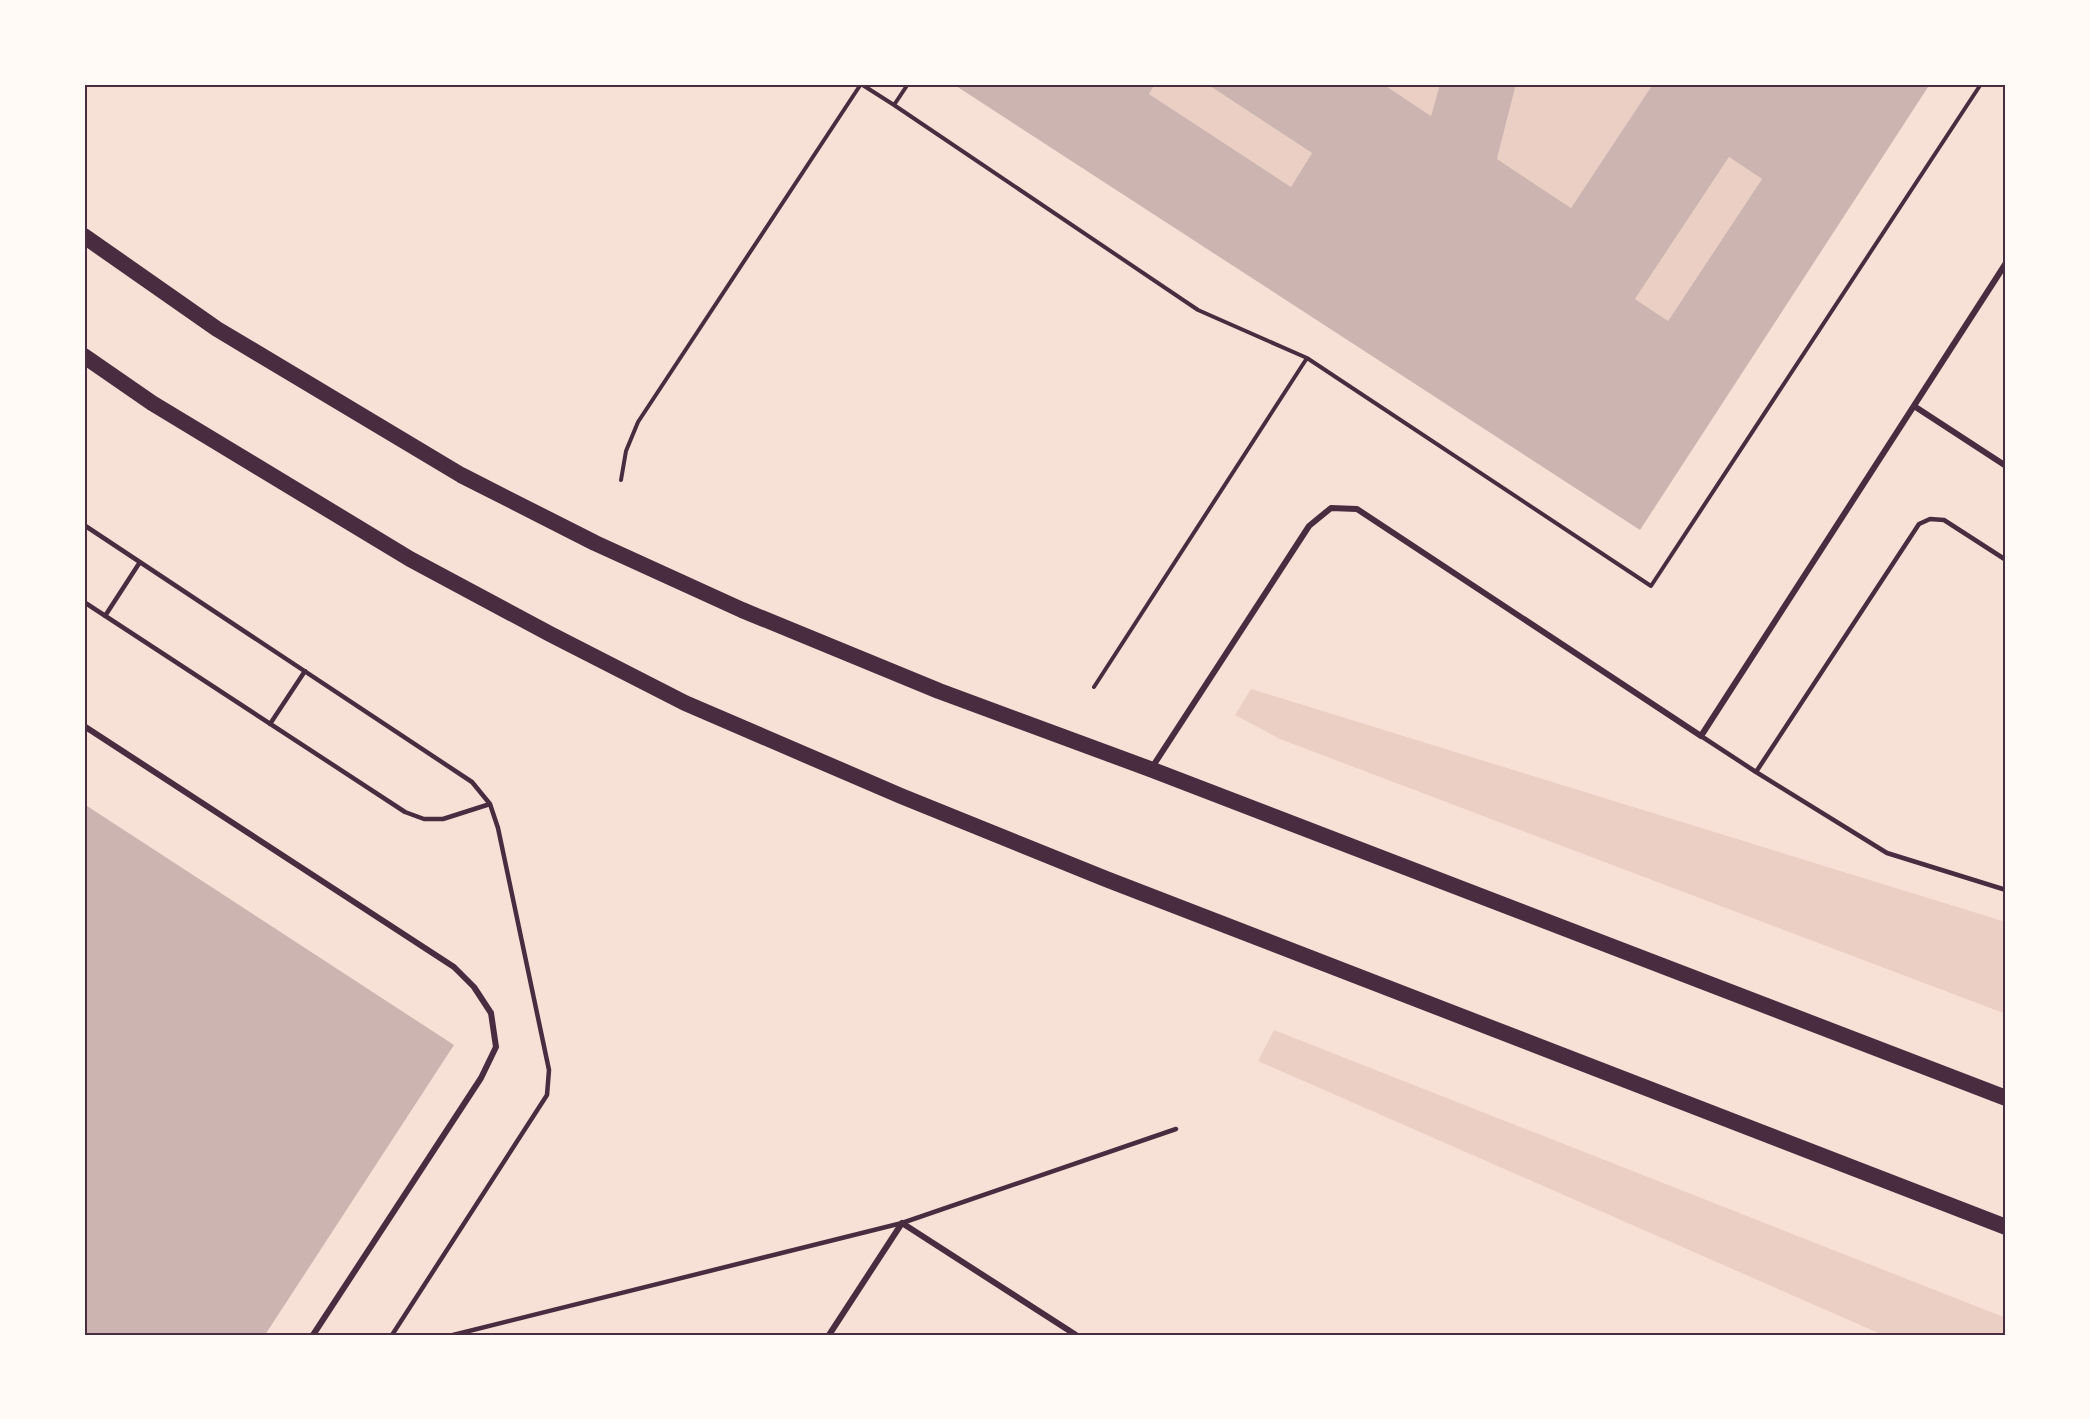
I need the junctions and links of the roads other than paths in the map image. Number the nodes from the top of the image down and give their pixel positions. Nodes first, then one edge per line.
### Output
1 (84, 236) edge
2 (2006, 263) edge
3 (84, 356) edge
4 (1914, 406) junction
5 (2006, 466) edge
6 (84, 525) edge
7 (2006, 560) edge
8 (140, 562) junction
9 (84, 602) edge
10 (105, 616) junction
11 (304, 671) junction
12 (270, 724) junction
13 (84, 726) edge
14 (1701, 736) junction
15 (1150, 769) junction
16 (1756, 772) junction
17 (490, 804) junction
18 (2006, 890) edge
19 (2006, 1098) edge
20 (1176, 1129) dead end
21 (902, 1223) junction
22 (2006, 1227) edge
23 (313, 1335) edge
24 (392, 1335) edge
25 (453, 1335) edge
26 (829, 1335) edge
27 (1076, 1335) edge

1 - 15 highway
2 - 4 street
3 - 22 highway
4 - 5 street
4 - 14 street
6 - 8 lane
7 - 16 lane
8 - 10 lane
8 - 11 lane
9 - 10 lane
10 - 12 lane
11 - 12 lane
11 - 17 lane
12 - 17 lane
13 - 23 street
14 - 15 street
14 - 16 lane
15 - 19 highway
16 - 18 lane
17 - 24 lane
20 - 21 lane
21 - 25 lane
21 - 26 street
21 - 27 street

